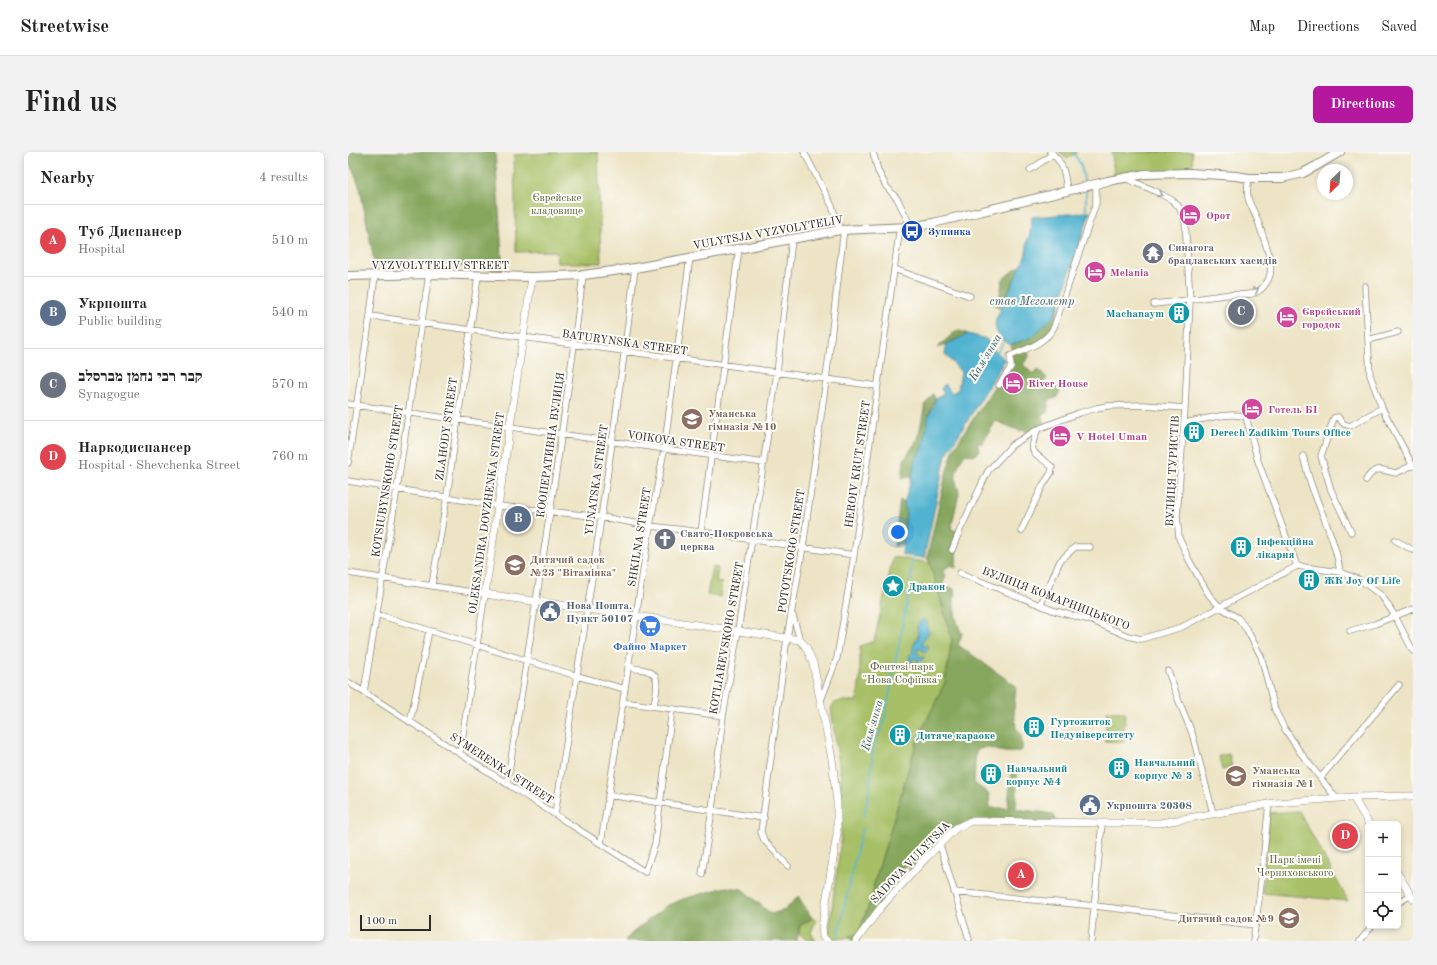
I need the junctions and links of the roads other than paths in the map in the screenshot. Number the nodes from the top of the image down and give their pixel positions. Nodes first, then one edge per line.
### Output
1 (804, 152) edge
2 (873, 152) edge
3 (1340, 152) edge
4 (1051, 153) edge
5 (1030, 170) dead end
6 (1125, 178) junction
7 (1249, 178) junction
8 (1094, 185) junction
9 (1067, 191) junction
10 (900, 227) junction
11 (911, 227) junction
12 (842, 229) junction
13 (792, 238) junction
14 (739, 248) junction
15 (690, 257) junction
16 (635, 268) junction
17 (894, 269) junction
18 (429, 274) junction
19 (375, 275) junction
20 (583, 275) junction
21 (348, 276) edge
22 (478, 276) junction
23 (532, 277) junction
24 (1365, 286) dead end
25 (970, 296) dead end
26 (1190, 300) junction
27 (1154, 304) dead end
28 (370, 316) junction
29 (422, 323) junction
30 (470, 330) junction
31 (1398, 332) dead end
32 (523, 338) junction
33 (1368, 340) junction
34 (574, 345) junction
35 (625, 352) junction
36 (677, 359) junction
37 (724, 365) junction
38 (777, 373) junction
39 (826, 380) junction
40 (877, 386) junction
41 (999, 386) dead end
42 (348, 404) edge
43 (358, 406) junction
44 (1186, 408) junction
45 (1382, 408) junction
46 (408, 413) junction
47 (457, 420) junction
48 (1184, 423) junction
49 (510, 428) junction
50 (1038, 429) junction
51 (562, 435) junction
52 (611, 442) junction
53 (664, 450) junction
54 (711, 456) junction
55 (1303, 456) dead end
56 (348, 463) edge
57 (764, 463) junction
58 (1413, 466) edge
59 (1366, 480) dead end
60 (348, 481) edge
61 (397, 489) junction
62 (447, 496) junction
63 (499, 506) junction
64 (551, 511) junction
65 (602, 517) junction
66 (650, 526) junction
67 (1021, 531) dead end
68 (701, 532) junction
69 (1351, 532) dead end
70 (752, 540) junction
71 (1395, 540) dead end
72 (803, 547) junction
73 (1090, 547) dead end
74 (952, 550) dead end
75 (1413, 550) edge
76 (854, 555) junction
77 (1297, 566) junction
78 (1340, 572) junction
79 (348, 573) edge
80 (960, 573) dead end
81 (382, 578) junction
82 (432, 586) junction
83 (485, 594) junction
84 (537, 601) junction
85 (1041, 604) junction
86 (1220, 607) junction
87 (587, 609) junction
88 (1413, 609) edge
89 (376, 614) junction
90 (792, 614) junction
91 (637, 616) junction
92 (1395, 616) junction
93 (429, 630) junction
94 (738, 631) junction
95 (1350, 631) dead end
96 (787, 638) junction
97 (800, 640) junction
98 (477, 646) junction
99 (1413, 651) edge
100 (526, 661) junction
101 (629, 665) junction
102 (1168, 671) dead end
103 (577, 676) junction
104 (348, 682) edge
105 (1399, 685) dead end
106 (625, 689) junction
107 (364, 692) junction
108 (821, 700) junction
109 (623, 702) junction
110 (654, 706) junction
111 (672, 709) junction
112 (723, 716) junction
113 (410, 722) junction
114 (460, 752) junction
115 (1321, 777) junction
116 (507, 784) junction
117 (608, 795) junction
118 (1413, 796) edge
119 (1353, 797) junction
120 (1336, 798) junction
121 (661, 802) junction
122 (1269, 803) junction
123 (712, 810) junction
124 (1213, 813) junction
125 (555, 814) junction
126 (764, 818) junction
127 (1367, 821) edge
128 (1102, 823) junction
129 (601, 843) junction
130 (940, 844) junction
131 (788, 866) dead end
132 (702, 874) dead end
133 (1401, 879) edge
134 (954, 892) junction
135 (1412, 897) edge
136 (1401, 902) edge
137 (1095, 906) junction
138 (1255, 925) junction
139 (1370, 929) edge
140 (969, 939) dead end
141 (827, 941) edge
142 (856, 941) edge
143 (1091, 941) edge
144 (1253, 941) edge
145 (1360, 941) edge

1 - 12 street
2 - 11 street
3 - 7 main road
4 - 5 street
4 - 9 street
6 - 7 main road
6 - 8 main road
6 -> 26 street, ВУЛИЦЯ ТУРИСТІВ
26 -> 7 street
8 - 9 main road, VULYTSJA VYZVOLYTELIV
8 - 41 street
9 - 11 main road, VULYTSJA VYZVOLYTELIV
10 - 11 main road, VULYTSJA VYZVOLYTELIV
10 - 12 main road, VULYTSJA VYZVOLYTELIV
10 - 17 street, HEROIV KRUT STREET
12 - 13 main road, VULYTSJA VYZVOLYTELIV
12 - 39 street, POTOTSKOGO STREET
13 - 14 main road, VULYTSJA VYZVOLYTELIV
13 - 38 street, KOTLIAREVSKOHO STREET
14 - 15 main road, VULYTSJA VYZVOLYTELIV
14 - 37 street
15 - 16 main road, VULYTSJA VYZVOLYTELIV
15 - 36 street, SHKILNA STREET
16 - 20 main road, VULYTSJA VYZVOLYTELIV
16 - 35 street, YUNATSKA STREET
17 - 25 street
17 - 40 street, HEROIV KRUT STREET
18 - 19 main road, VYZVOLYTELIV STREET
18 - 22 main road, VYZVOLYTELIV STREET
18 - 29 street, KOTSIUBYNSKOHO STREET
19 - 21 main road, VYZVOLYTELIV STREET
19 - 28 street
20 - 23 main road, VULYTSJA VYZVOLYTELIV
20 - 34 street, КООПЕРАТИВНА ВУЛИЦЯ
22 - 23 main road, VYZVOLYTELIV STREET
22 - 30 street, ZLAHODY STREET
23 - 32 street, OLEKSANDRA DOVZHENKA STREET
24 - 33 street
26 - 27 street
26 - 44 street, ВУЛИЦЯ ТУРИСТІВ
28 - 29 street, BATURYNSKA STREET
28 - 43 street
29 - 30 street, BATURYNSKA STREET
29 - 46 street, KOTSIUBYNSKOHO STREET
30 - 32 street, BATURYNSKA STREET
30 - 47 street, ZLAHODY STREET
31 - 33 street
32 - 34 street, BATURYNSKA STREET
32 - 49 street, OLEKSANDRA DOVZHENKA STREET
33 - 45 street
34 - 35 street, BATURYNSKA STREET
34 - 51 street, КООПЕРАТИВНА ВУЛИЦЯ
35 - 36 street, BATURYNSKA STREET
35 - 52 street, YUNATSKA STREET
36 - 37 street, BATURYNSKA STREET
36 - 53 street, SHKILNA STREET
37 - 38 street, BATURYNSKA STREET
37 - 54 street
38 - 39 street, BATURYNSKA STREET
38 - 57 street, KOTLIAREVSKOHO STREET
39 - 40 street, BATURYNSKA STREET
39 - 72 street, POTOTSKOGO STREET
40 - 76 street, HEROIV KRUT STREET
42 - 43 street, VOIKOVA STREET
43 - 46 street, VOIKOVA STREET
43 - 56 street
44 - 48 street, ВУЛИЦЯ ТУРИСТІВ
44 - 50 street
45 - 58 street
45 - 69 street
46 - 47 street, VOIKOVA STREET
46 - 61 street, KOTSIUBYNSKOHO STREET
47 - 49 street, VOIKOVA STREET
47 - 62 street, ZLAHODY STREET
48 - 77 street
48 - 86 street, ВУЛИЦЯ ТУРИСТІВ
49 - 51 street, VOIKOVA STREET
49 - 63 street, OLEKSANDRA DOVZHENKA STREET
50 - 67 street
50 - 74 street
51 - 52 street, VOIKOVA STREET
51 - 64 street, КООПЕРАТИВНА ВУЛИЦЯ
52 - 53 street, VOIKOVA STREET
52 - 65 street, YUNATSKA STREET
53 - 54 street, VOIKOVA STREET
53 - 66 street, SHKILNA STREET
54 - 57 street, VOIKOVA STREET
54 - 68 street
55 - 78 street
57 - 70 street, KOTLIAREVSKOHO STREET
58 - 59 street
60 - 61 street
61 - 62 street
61 - 81 street, KOTSIUBYNSKOHO STREET
62 - 63 street
62 - 82 street, ZLAHODY STREET
63 - 64 street
63 - 83 street, OLEKSANDRA DOVZHENKA STREET
64 - 65 street
64 - 84 street, КООПЕРАТИВНА ВУЛИЦЯ
65 - 66 street
65 - 87 street, YUNATSKA STREET
66 - 68 street
66 - 91 street, SHKILNA STREET
68 - 70 street
70 - 72 street
70 - 94 street, KOTLIAREVSKOHO STREET
71 - 75 street
72 - 76 street
72 - 90 street, POTOTSKOGO STREET
73 - 85 street
76 - 108 street, HEROIV KRUT STREET
77 - 78 street
77 - 86 street, ВУЛИЦЯ КОМАРНИЦЬКОГО
78 - 92 street
79 - 81 street
80 - 85 street, ВУЛИЦЯ КОМАРНИЦЬКОГО
81 - 82 street
81 - 89 street, KOTSIUBYNSKOHO STREET
82 - 83 street
83 - 84 street
83 - 98 street, OLEKSANDRA DOVZHENKA STREET
84 - 87 street
84 - 100 street, КООПЕРАТИВНА ВУЛИЦЯ
85 - 86 street, ВУЛИЦЯ КОМАРНИЦЬКОГО
86 - 115 street, ВУЛИЦЯ ТУРИСТІВ
87 - 91 street
87 - 103 street, YUNATSKA STREET
88 - 92 street
89 - 93 street
89 - 107 street, KOTSIUBYNSKOHO STREET
90 - 96 street, POTOTSKOGO STREET
90 - 97 street
91 - 94 street
91 - 101 street, SHKILNA STREET
92 - 95 street
92 - 99 street
93 - 98 street
93 - 113 street
94 - 96 street
94 - 112 street, KOTLIAREVSKOHO STREET
96 - 97 street
96 - 126 street, POTOTSKOGO STREET
97 - 108 street
98 - 100 street
98 - 114 street, OLEKSANDRA DOVZHENKA STREET
100 - 103 street
100 - 116 street, КООПЕРАТИВНА ВУЛИЦЯ
101 - 106 street, SHKILNA STREET
101 - 110 street
102 - 124 street
103 - 106 street
103 - 125 street, YUNATSKA STREET
104 - 107 street, SYMERENKA STREET
105 - 115 street
106 - 109 street, SHKILNA STREET
107 - 113 street, SYMERENKA STREET
108 - 141 street
109 - 110 street
109 - 117 street, SHKILNA STREET
110 - 111 street
111 - 112 street
111 - 121 street
112 - 123 street, KOTLIAREVSKOHO STREET
113 - 114 street, SYMERENKA STREET
114 - 116 street, SYMERENKA STREET
115 - 120 street, ВУЛИЦЯ ТУРИСТІВ
116 - 125 street, SYMERENKA STREET
117 - 121 street
117 - 129 street, SHKILNA STREET
118 - 119 street, SADOVA VULYTSJA
119 - 120 street, SADOVA VULYTSJA
119 - 127 street
120 - 122 street, SADOVA VULYTSJA
121 - 123 street
121 - 129 street, SYMERENKA STREET
122 - 124 street, SADOVA VULYTSJA
122 - 138 street
123 - 126 street
123 - 132 street, KOTLIAREVSKOHO STREET
124 - 128 street, SADOVA VULYTSJA
125 - 129 street, SYMERENKA STREET
126 - 131 street, POTOTSKOGO STREET
128 - 130 street, SADOVA VULYTSJA
128 - 137 street
130 - 134 street
130 - 142 street, SADOVA VULYTSJA
133 - 135 street
134 - 137 street
134 - 140 street
135 - 136 street
137 - 138 street
137 - 143 street
138 - 144 street
139 - 145 street

